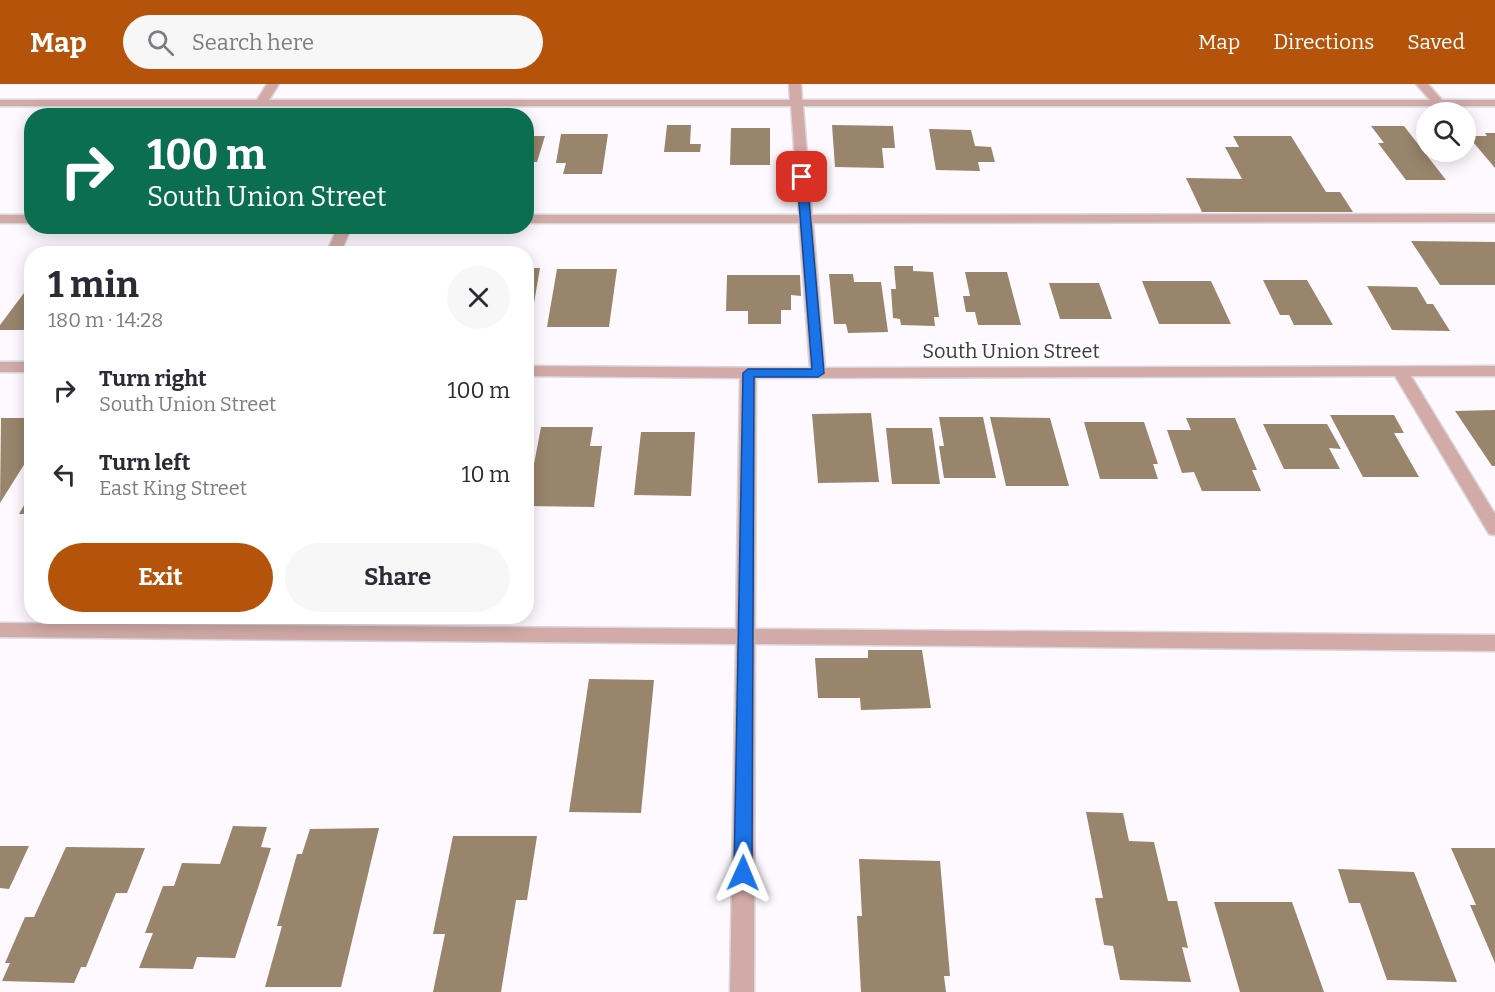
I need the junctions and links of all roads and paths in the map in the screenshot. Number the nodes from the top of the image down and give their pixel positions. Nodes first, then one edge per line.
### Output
1 (273, 84) edge
2 (795, 84) edge
3 (1422, 84) edge
4 (1438, 102) edge
5 (0, 103) edge
6 (13, 103) junction
7 (261, 103) junction
8 (400, 103) junction
9 (796, 103) junction
10 (1416, 103) edge
11 (1476, 103) edge
12 (1495, 103) edge
13 (398, 108) edge
14 (1, 116) edge
15 (806, 218) junction
16 (1495, 218) edge
17 (2, 219) dead end
18 (24, 219) edge
19 (534, 219) edge
20 (0, 367) edge
21 (24, 367) edge
22 (534, 371) edge
23 (1400, 371) junction
24 (1495, 371) edge
25 (748, 373) junction
26 (818, 373) junction
27 (1495, 529) edge
28 (0, 630) edge
29 (745, 636) junction
30 (1495, 643) edge
31 (742, 992) edge

1 - 7 street
2 - 9 street
3 - 4 street
5 - 6 street
6 - 7 street
6 - 14 street
7 - 8 street
8 - 9 street
8 - 13 street
9 - 10 street
9 - 15 street
11 - 12 street
15 - 16 street
15 - 19 street
15 - 26 street
17 - 18 street
20 - 21 street
22 - 25 street, South Union Street
23 - 24 street, South Union Street
23 - 26 street, South Union Street
23 - 27 street
25 - 26 street, South Union Street
25 - 29 street
28 - 29 street
29 - 30 street
29 - 31 street

